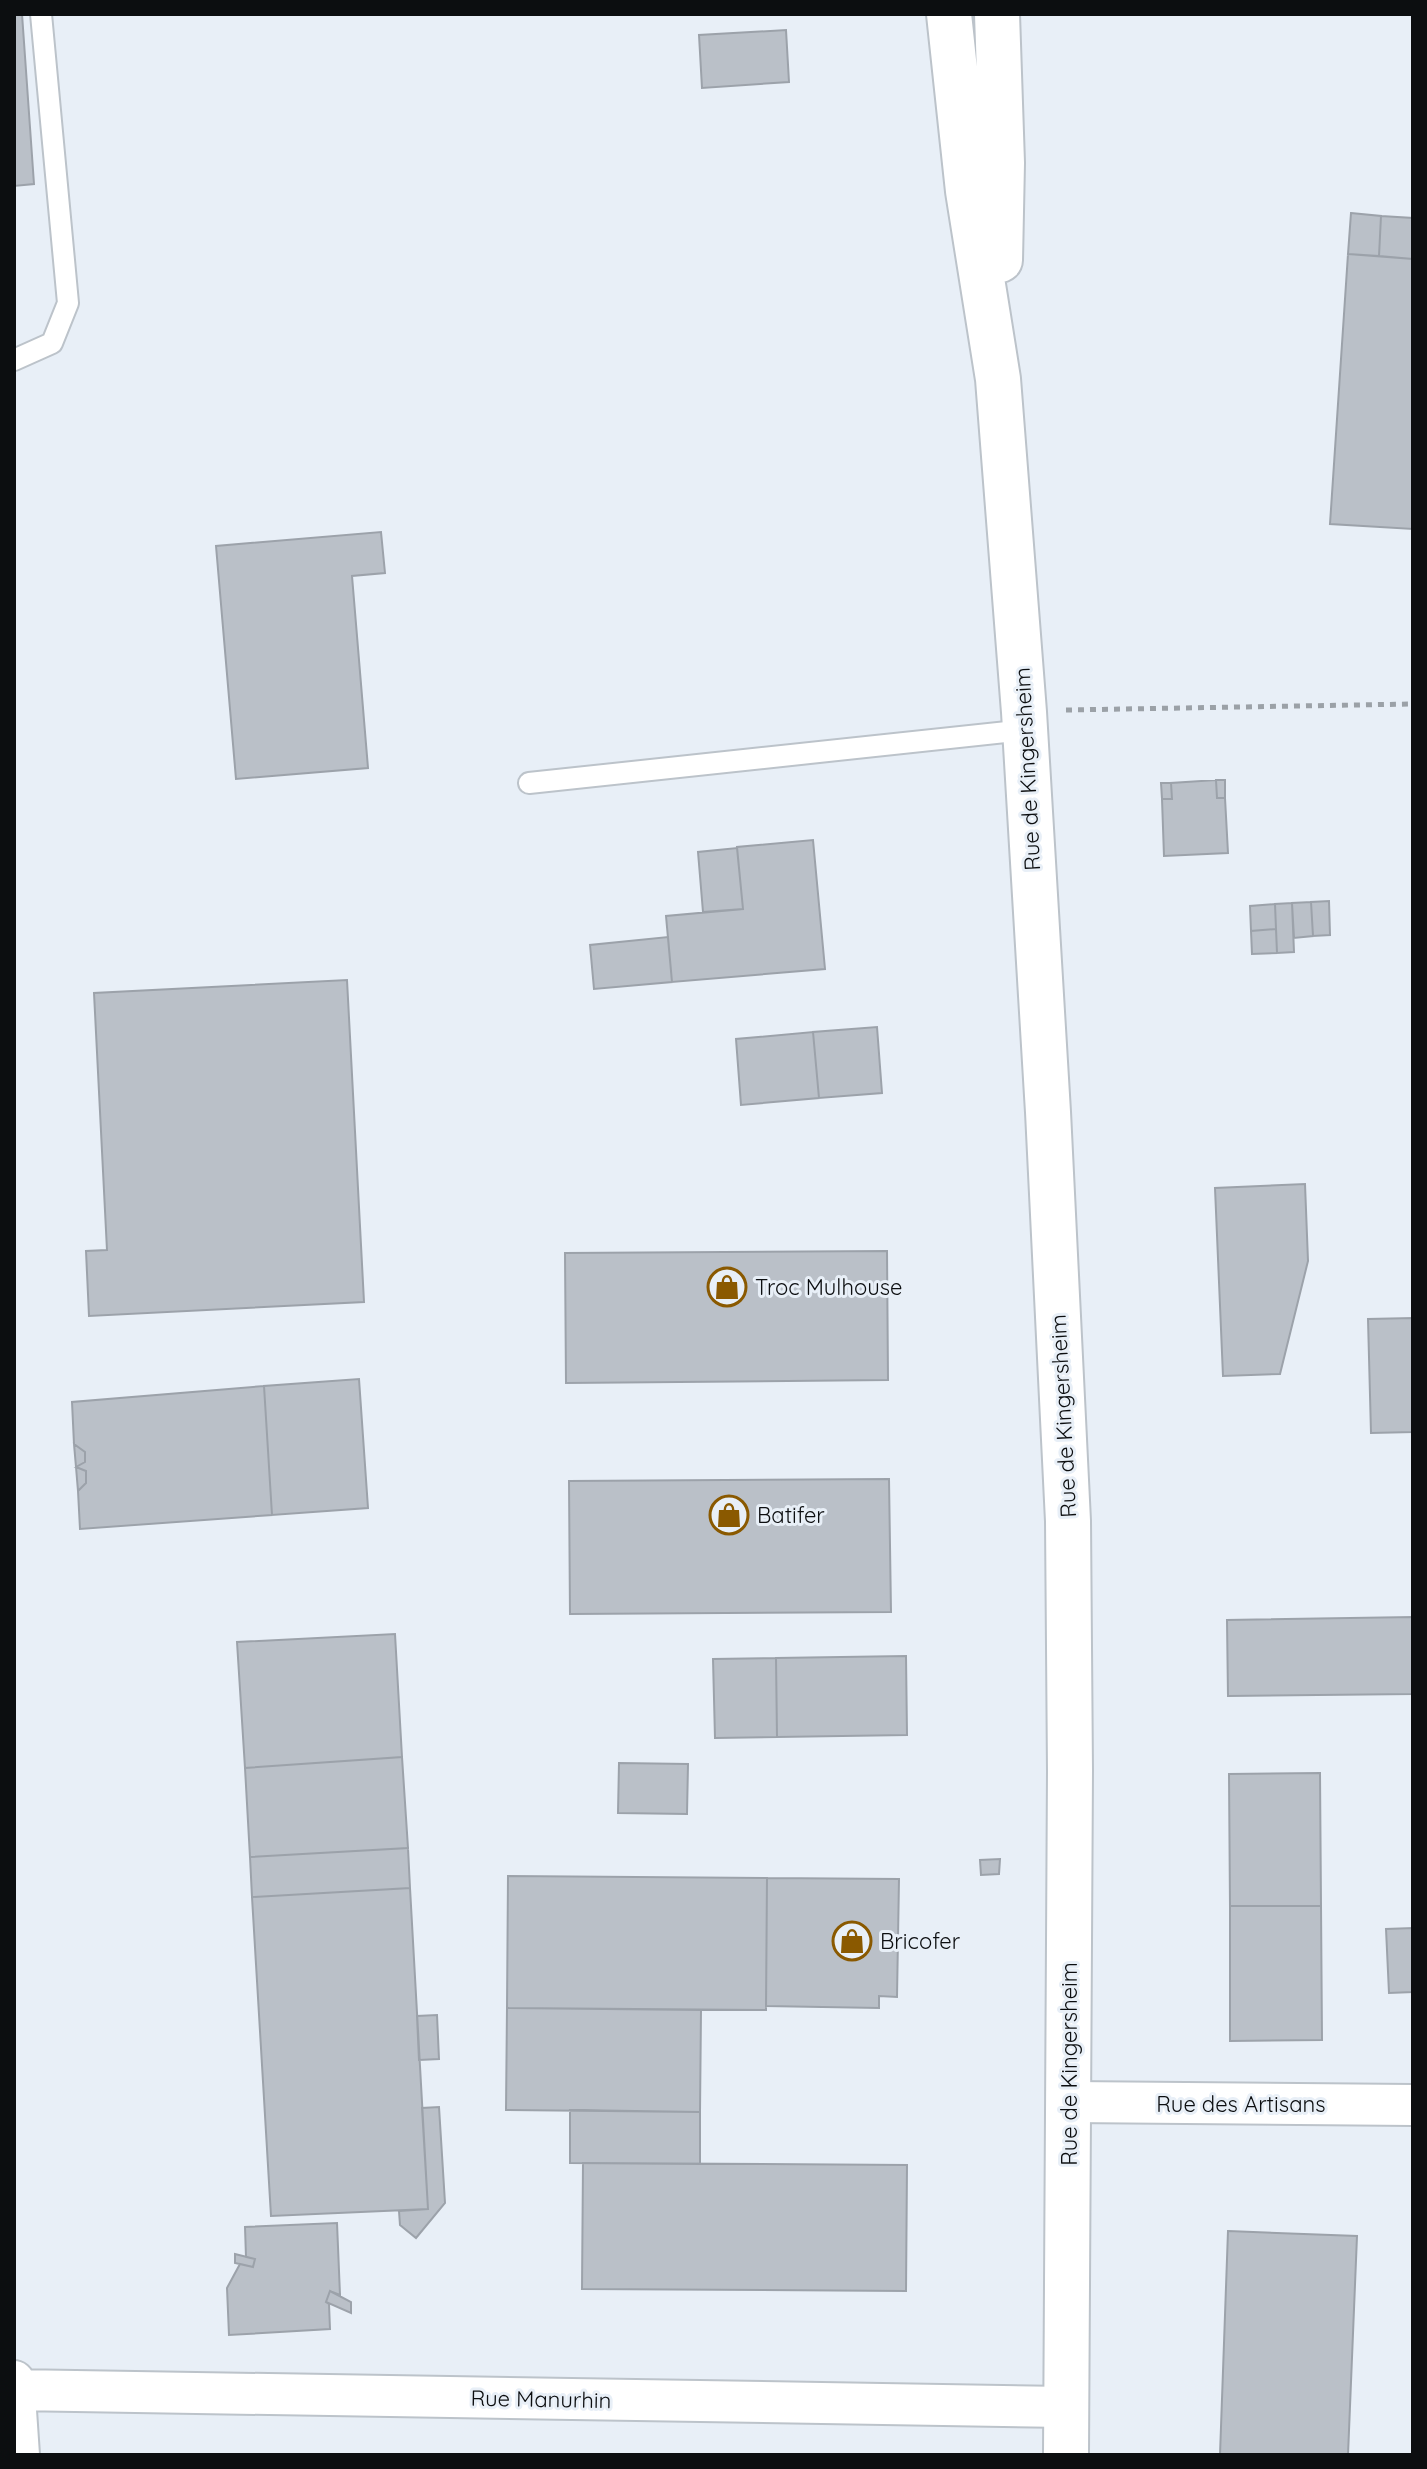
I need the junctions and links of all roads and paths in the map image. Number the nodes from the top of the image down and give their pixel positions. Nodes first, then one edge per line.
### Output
1 (41, 14) edge
2 (949, 14) edge
3 (997, 14) edge
4 (14, 360) edge
5 (998, 379) junction
6 (1413, 704) edge
7 (1025, 721) junction
8 (529, 783) dead end
9 (1070, 2102) junction
10 (1413, 2105) edge
11 (14, 2381) edge
12 (15, 2390) edge
13 (1066, 2407) junction
14 (19, 2455) edge
15 (1066, 2455) edge

1 - 4 lane
2 - 5 main road, Rue de Kingersheim
3 - 5 main road, Rue de Kingersheim
5 - 7 main road, Rue de Kingersheim
6 - 7 path
7 - 8 lane
7 - 9 main road, Rue de Kingersheim
9 - 10 street, Rue des Artisans
9 - 13 main road, Rue de Kingersheim
11 - 12 street
12 - 13 street, Rue Manurhin
12 - 14 street
13 - 15 main road, Rue de Kingersheim

